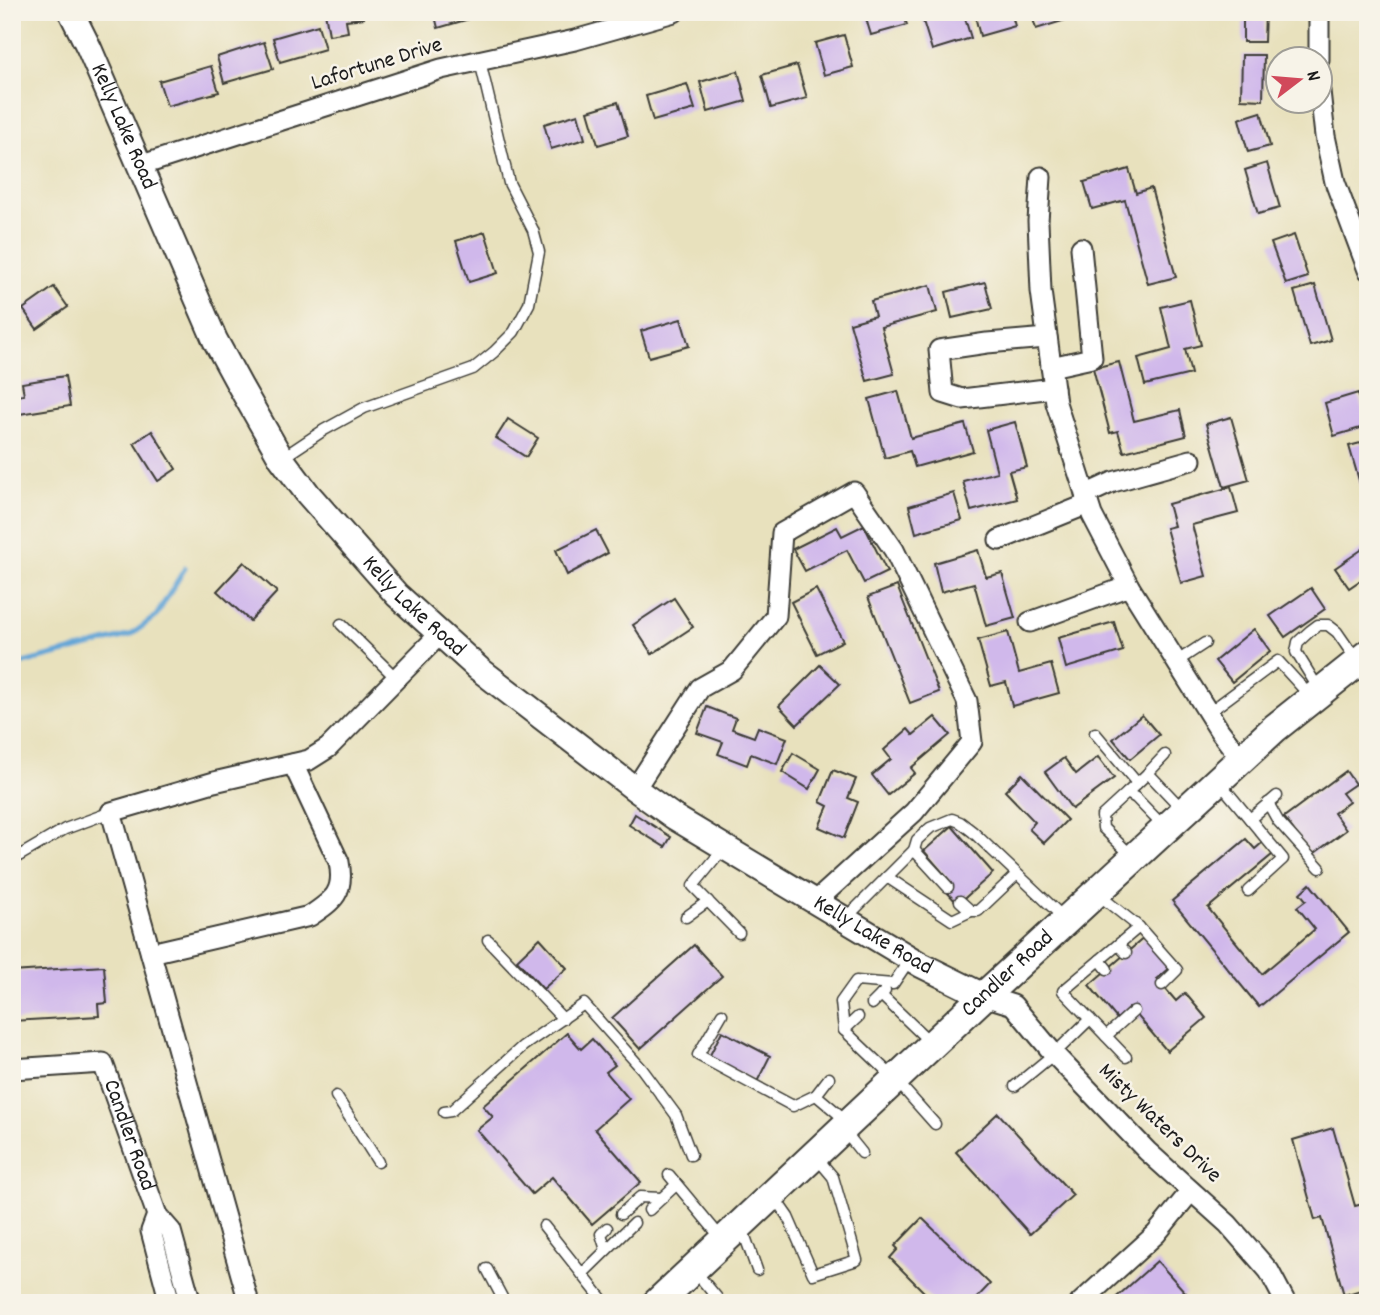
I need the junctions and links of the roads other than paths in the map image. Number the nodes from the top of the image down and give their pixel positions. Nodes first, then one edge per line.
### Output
1 (71, 12) edge
2 (674, 12) edge
3 (1319, 12) edge
4 (1319, 46) edge
5 (480, 61) junction
6 (1323, 116) edge
7 (139, 166) junction
8 (1041, 177) dead end
9 (1081, 248) dead end
10 (1368, 270) edge
11 (1047, 338) junction
12 (1051, 367) junction
13 (1054, 388) junction
14 (281, 458) junction
15 (1191, 460) dead end
16 (1087, 500) junction
17 (999, 540) dead end
18 (1129, 586) junction
19 (1030, 622) dead end
20 (341, 624) dead end
21 (440, 634) junction
22 (1205, 643) dead end
23 (1176, 662) junction
24 (1364, 665) edge
25 (397, 679) junction
26 (1316, 695) junction
27 (1209, 713) junction
28 (1095, 733) dead end
29 (1165, 755) dead end
30 (1241, 759) junction
31 (293, 764) junction
32 (1148, 773) junction
33 (1218, 780) junction
34 (1137, 783) junction
35 (635, 789) junction
36 (1127, 793) junction
37 (1277, 796) dead end
38 (1268, 803) junction
39 (111, 812) junction
40 (1250, 819) junction
41 (1175, 820) junction
42 (724, 848) junction
43 (914, 850) junction
44 (1134, 857) junction
45 (12, 860) edge
46 (1320, 868) dead end
47 (1017, 873) junction
48 (887, 877) junction
49 (948, 887) dead end
50 (1248, 891) dead end
51 (1096, 892) junction
52 (708, 901) junction
53 (961, 901) dead end
54 (815, 902) junction
55 (971, 911) junction
56 (686, 917) dead end
57 (844, 919) junction
58 (1066, 920) junction
59 (1139, 927) junction
60 (739, 933) dead end
61 (488, 940) dead end
62 (1118, 944) junction
63 (151, 953) junction
64 (1126, 953) dead end
65 (910, 958) junction
66 (1100, 960) junction
67 (1107, 969) dead end
68 (893, 984) junction
69 (1162, 985) dead end
70 (881, 995) junction
71 (984, 996) junction
72 (872, 1004) dead end
73 (1134, 1011) dead end
74 (722, 1014) dead end
75 (858, 1017) dead end
76 (563, 1019) junction
77 (1090, 1019) junction
78 (844, 1030) junction
79 (1106, 1036) junction
80 (932, 1044) junction
81 (1054, 1054) junction
82 (1126, 1057) dead end
83 (12, 1069) edge
84 (828, 1078) dead end
85 (895, 1079) junction
86 (1015, 1086) dead end
87 (816, 1095) junction
88 (336, 1096) dead end
89 (444, 1112) dead end
90 (935, 1124) dead end
91 (845, 1126) junction
92 (862, 1153) dead end
93 (691, 1155) dead end
94 (814, 1155) junction
95 (378, 1162) dead end
96 (669, 1175) dead end
97 (676, 1185) junction
98 (1191, 1191) junction
99 (772, 1195) junction
100 (661, 1198) junction
101 (649, 1210) dead end
102 (621, 1214) dead end
103 (157, 1215) junction
104 (634, 1223) dead end
105 (544, 1226) dead end
106 (607, 1227) dead end
107 (732, 1233) junction
108 (606, 1250) junction
109 (487, 1269) dead end
110 (693, 1269) junction
111 (757, 1270) dead end
112 (582, 1274) junction
113 (718, 1299) dead end
114 (170, 1303) edge
115 (191, 1303) edge
116 (249, 1303) edge
117 (505, 1303) edge
118 (605, 1303) edge
119 (657, 1303) edge
120 (1080, 1303) edge
121 (1286, 1303) edge

1 - 7 street, Kelly Lake Road
2 - 5 street, Lafortune Drive
3 - 4 street
5 - 7 street, Lafortune Drive
5 - 14 lane
6 - 10 street
7 - 14 street, Kelly Lake Road
8 - 11 street
9 - 12 street
11 - 12 street
11 - 13 street
12 - 13 street
13 - 16 street
14 - 21 street, Kelly Lake Road
15 - 16 street
16 - 17 street
16 - 18 street
18 - 19 street
18 - 23 street
20 - 25 lane
21 - 25 street
21 - 35 street, Kelly Lake Road
22 - 23 lane
23 - 27 street
24 - 26 main road, Candler Road
24 - 26 lane
25 - 31 street
26 - 27 lane
26 - 30 main road, Candler Road
27 - 30 street
28 - 34 lane
29 - 32 lane
30 - 33 main road, Candler Road
31 - 39 street
31 - 63 street
32 - 34 lane
32 - 41 lane
33 - 40 lane
33 - 41 main road, Candler Road
34 - 36 lane
35 - 42 street, Kelly Lake Road
35 - 54 street
36 - 41 lane
36 - 44 lane
37 - 38 lane
38 - 40 lane
38 - 46 lane
39 - 45 lane
39 - 63 street
40 - 50 lane
41 - 44 main road, Candler Road
42 - 52 lane
42 - 54 street, Kelly Lake Road
43 - 47 lane
43 - 48 lane
43 - 49 lane
44 - 51 main road, Candler Road
47 - 55 lane
47 - 58 lane
48 - 55 lane
48 - 57 lane
51 - 58 main road, Candler Road
51 - 59 lane
52 - 56 lane
52 - 60 lane
53 - 55 lane
54 - 57 street, Kelly Lake Road
57 - 65 street, Kelly Lake Road
58 - 71 main road, Candler Road
59 - 62 lane
59 - 69 lane
61 - 76 lane
62 - 64 lane
62 - 66 lane
63 - 116 street
65 - 68 lane
65 - 71 street, Kelly Lake Road
66 - 67 lane
66 - 77 lane
68 - 70 lane
68 - 78 lane
70 - 72 lane
70 - 80 lane
71 - 80 main road, Candler Road
71 - 81 street, Misty Waters Drive
73 - 79 lane
74 - 87 lane
75 - 78 lane
76 - 89 lane
76 - 93 lane
77 - 79 lane
77 - 81 lane
78 - 85 lane
79 - 82 lane
80 - 85 main road, Candler Road
81 - 86 lane
81 - 98 street, Misty Waters Drive
83 - 103 street, Candler Road
84 - 87 lane
85 - 90 lane
85 - 91 main road, Candler Road
87 - 91 lane
88 - 95 lane
91 - 92 lane
91 - 94 main road, Candler Road
94 - 99 main road, Candler Road
94 - 99 lane
96 - 97 lane
97 - 100 lane
97 - 107 lane
98 - 120 street
98 - 121 street, Misty Waters Drive
99 - 107 main road, Candler Road
100 - 101 lane
100 - 102 lane
103 - 114 street, Candler Road
103 - 115 street, Candler Road
104 - 108 lane
105 - 112 lane
106 - 108 lane
107 - 110 main road, Candler Road
107 - 111 lane
108 - 112 lane
109 - 117 lane
110 - 113 lane
110 - 119 main road, Candler Road
112 - 118 lane

